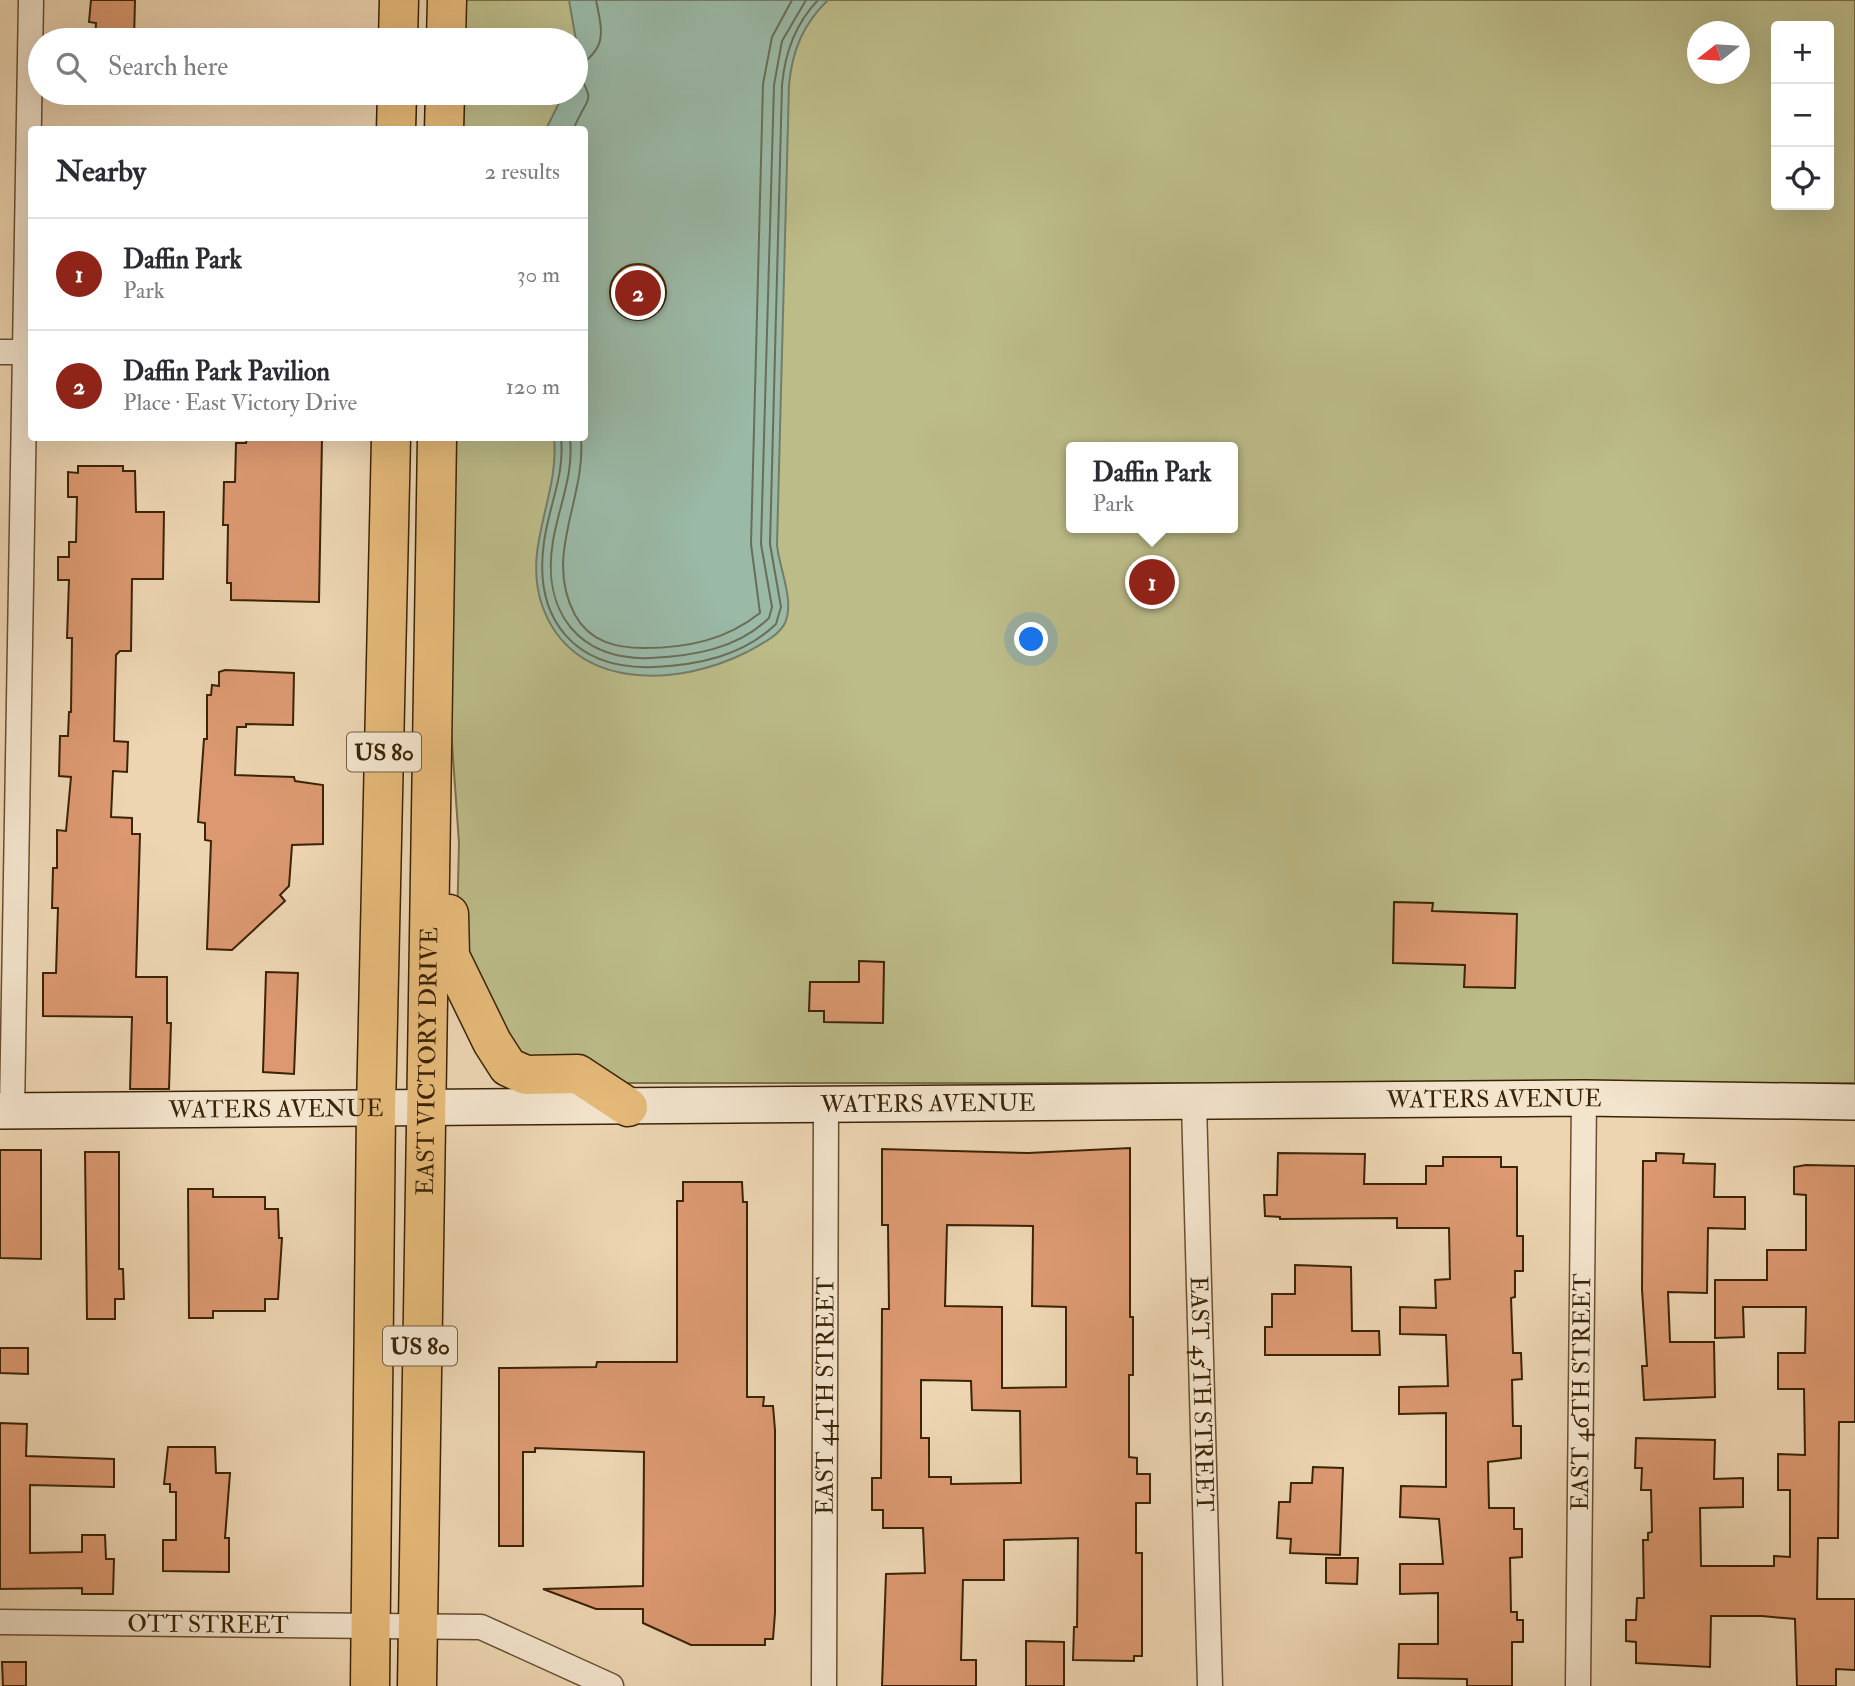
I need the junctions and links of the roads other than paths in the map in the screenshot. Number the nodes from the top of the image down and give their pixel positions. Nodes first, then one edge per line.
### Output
1 (31, 0) edge
2 (399, 0) edge
3 (447, 0) edge
4 (31, 28) edge
5 (398, 28) edge
6 (446, 28) edge
7 (30, 105) edge
8 (397, 105) edge
9 (445, 105) edge
10 (30, 126) edge
11 (396, 126) edge
12 (444, 126) edge
13 (0, 352) edge
14 (28, 352) edge
15 (390, 441) edge
16 (437, 441) edge
17 (432, 722) junction
18 (1584, 1098) junction
19 (1855, 1102) edge
20 (1194, 1104) junction
21 (826, 1106) junction
22 (628, 1107) junction
23 (424, 1108) junction
24 (376, 1109) junction
25 (6, 1111) edge
26 (0, 1622) edge
27 (370, 1626) junction
28 (416, 1627) junction
29 (370, 1686) edge
30 (417, 1686) edge
31 (611, 1686) edge
32 (824, 1686) edge
33 (1210, 1686) edge
34 (1577, 1686) edge

1 - 4 street
2 - 5 main road
3 - 6 main road
7 - 10 street
8 - 11 main road
9 - 12 main road
13 - 14 street
14 - 25 street
15 - 24 main road, EAST VICTORY DRIVE / US 80
16 - 17 main road, EAST VICTORY DRIVE / US 80
17 - 22 main road
17 - 23 main road, EAST VICTORY DRIVE / US 80
18 - 19 main road, WATERS AVENUE
18 - 20 main road, WATERS AVENUE
18 - 34 street, EAST 46TH STREET
20 - 21 main road, WATERS AVENUE
20 - 33 street, EAST 45TH STREET
21 - 22 main road, WATERS AVENUE
21 - 32 street, EAST 44TH STREET
22 - 23 main road, WATERS AVENUE
23 - 24 main road, WATERS AVENUE
23 - 28 main road, EAST VICTORY DRIVE / US 80
24 - 25 main road, WATERS AVENUE
24 - 27 main road, EAST VICTORY DRIVE / US 80
26 - 27 street, OTT STREET
27 - 28 street, OTT STREET
27 - 29 main road, EAST VICTORY DRIVE / US 80
28 - 30 main road, EAST VICTORY DRIVE / US 80
28 - 31 street, OTT STREET

